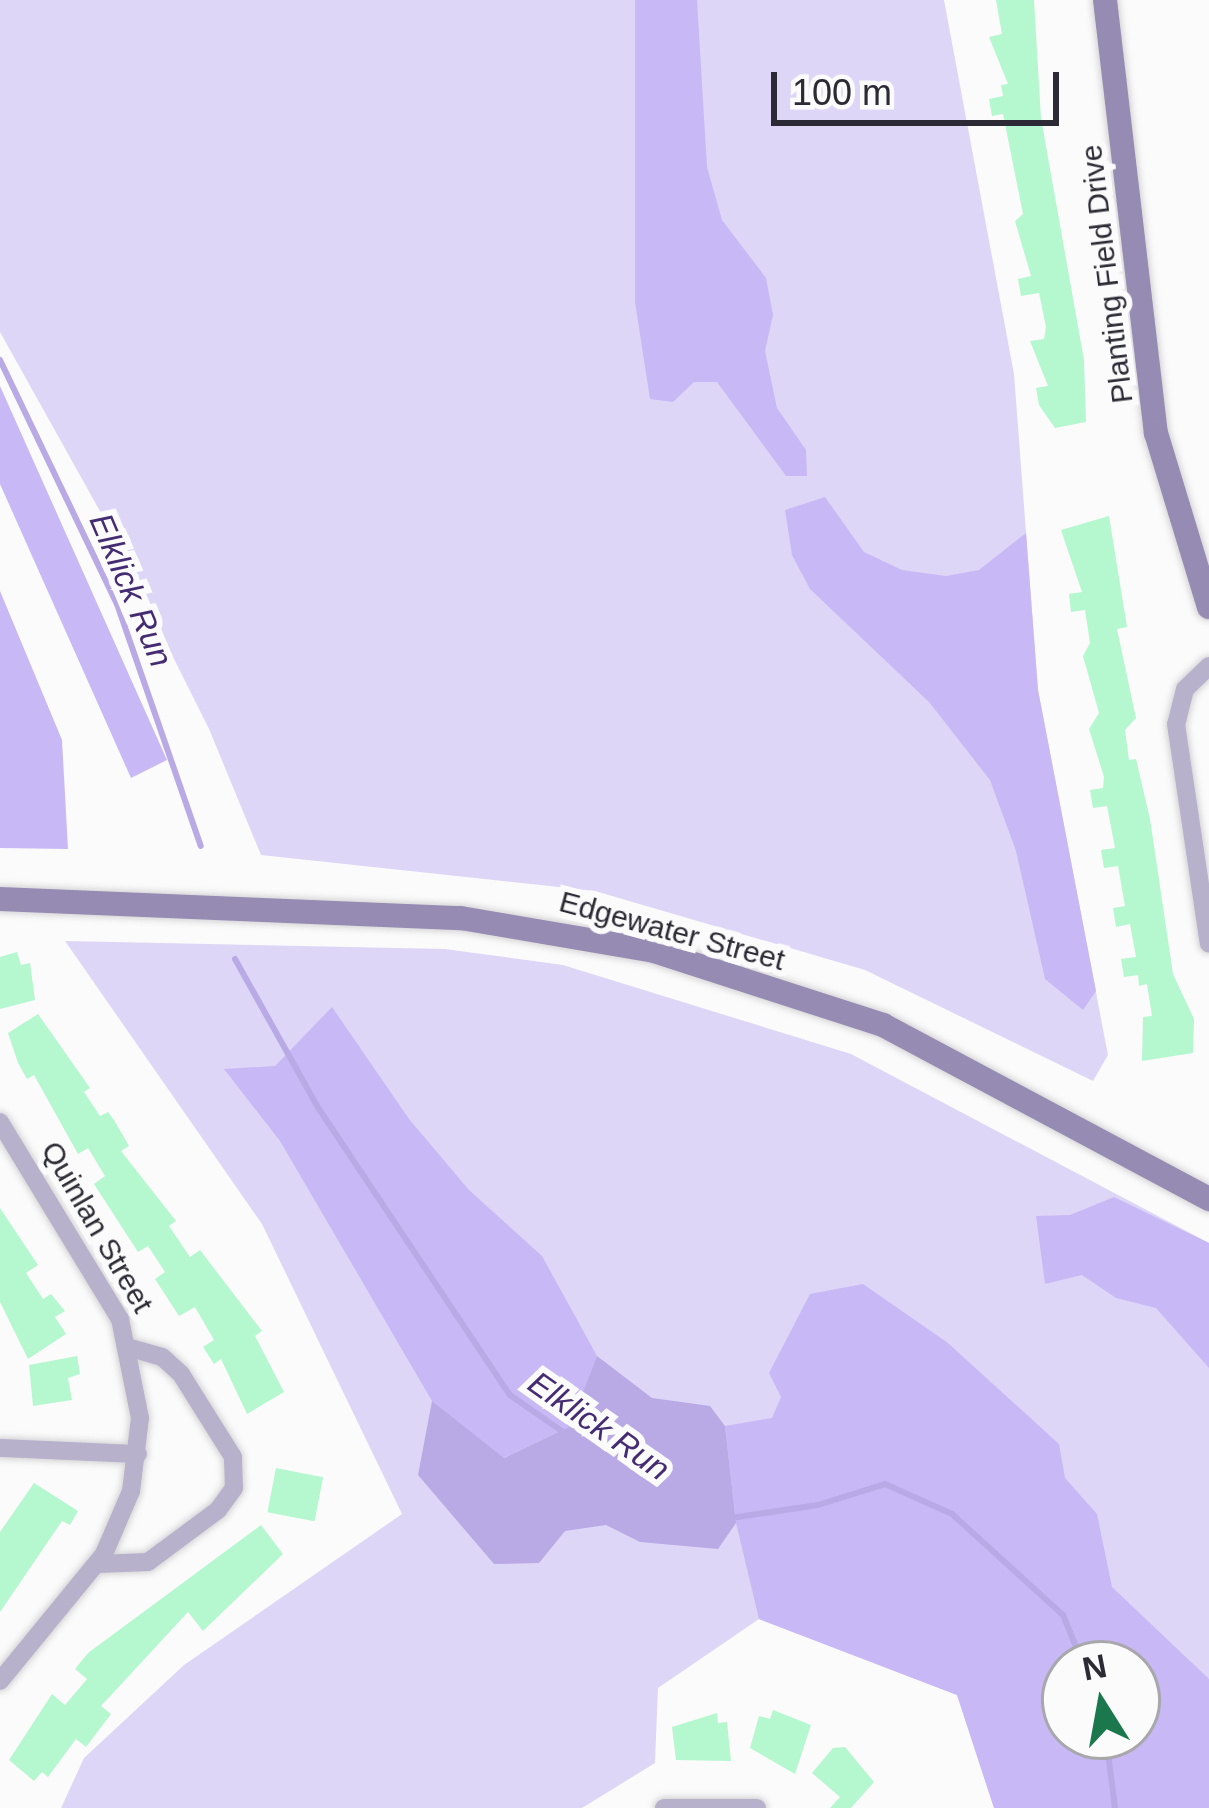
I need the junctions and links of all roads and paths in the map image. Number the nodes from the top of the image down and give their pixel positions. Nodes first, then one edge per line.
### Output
1 (1105, 0) edge
2 (1209, 607) edge
3 (1209, 666) edge
4 (0, 899) edge
5 (1209, 944) edge
6 (0, 1123) edge
7 (20, 1154) junction
8 (0, 1166) edge
9 (1209, 1199) edge
10 (130, 1348) junction
11 (0, 1448) edge
12 (138, 1454) junction
13 (98, 1564) junction
14 (0, 1681) edge
15 (664, 1808) edge
16 (757, 1808) edge

1 - 2 street, Planting Field Drive
3 - 5 street
4 - 9 street, Edgewater Street
6 - 7 street, Quinlan Street
7 - 8 street
7 - 10 street, Quinlan Street
10 - 12 street, Quinlan Street
10 - 13 street
11 - 12 street
12 - 13 street, Quinlan Street
13 - 14 street, Quinlan Street
15 - 16 street

